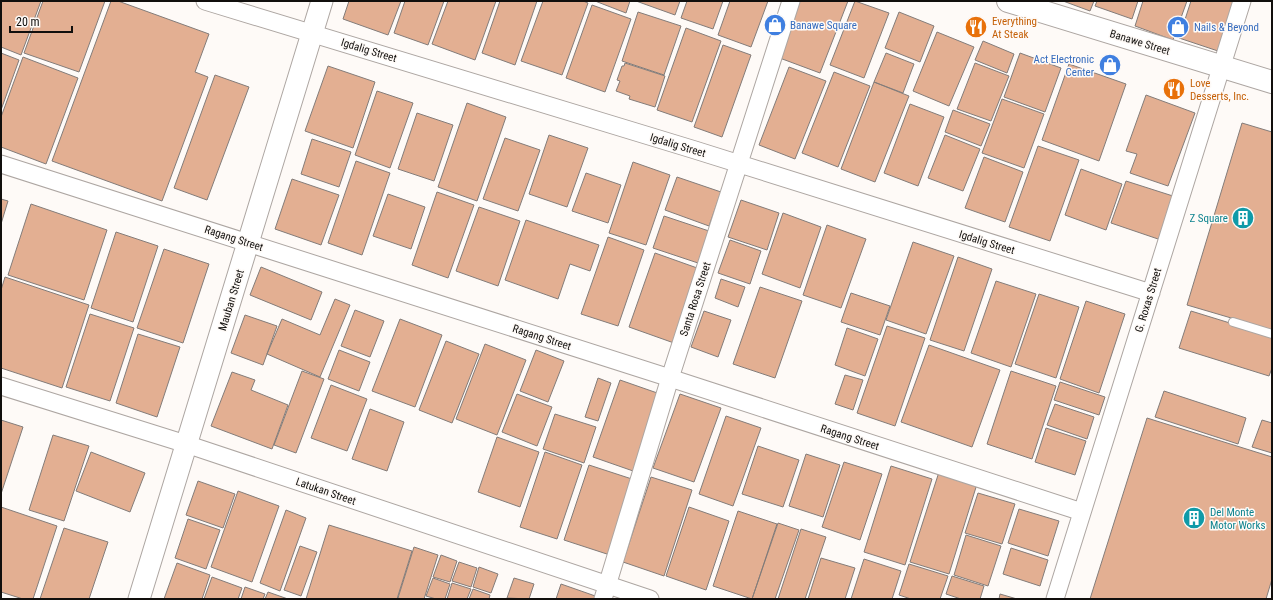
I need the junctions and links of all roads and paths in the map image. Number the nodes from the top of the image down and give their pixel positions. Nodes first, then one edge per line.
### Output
1 (205, 1) edge
2 (322, 1) edge
3 (791, 1) edge
4 (1242, 1) edge
5 (1014, 2) edge
6 (312, 33) junction
7 (1221, 66) junction
8 (1272, 82) edge
9 (1, 164) edge
10 (738, 164) junction
11 (248, 243) junction
12 (1151, 293) junction
13 (1233, 322) dead end
14 (1272, 334) edge
15 (670, 378) junction
16 (1, 386) edge
17 (186, 444) junction
18 (1082, 512) junction
19 (605, 592) edge
20 (139, 599) edge
21 (650, 599) edge
22 (1055, 599) edge

1 - 6 street, Igdalig Street
2 - 6 street, Mauban Street
3 - 10 street, Santa Rosa Street
4 - 7 street, G. Roxas Street
5 - 7 main road, Banawe Street
6 - 10 street, Igdalig Street
6 - 11 street, Mauban Street
7 - 8 main road, Banawe Street
7 - 12 street, G. Roxas Street
9 - 11 street, Ragang Street
10 - 12 street, Igdalig Street
10 - 15 street, Santa Rosa Street
11 - 15 street, Ragang Street
11 - 17 street, Mauban Street
12 - 18 street, G. Roxas Street
13 - 14 lane
15 - 18 street, Ragang Street
15 - 19 street, Santa Rosa Street
16 - 17 street, Latukan Street
17 - 19 street, Latukan Street
17 - 20 street, Mauban Street
18 - 22 street, G. Roxas Street
19 - 21 street, Latukan Street

